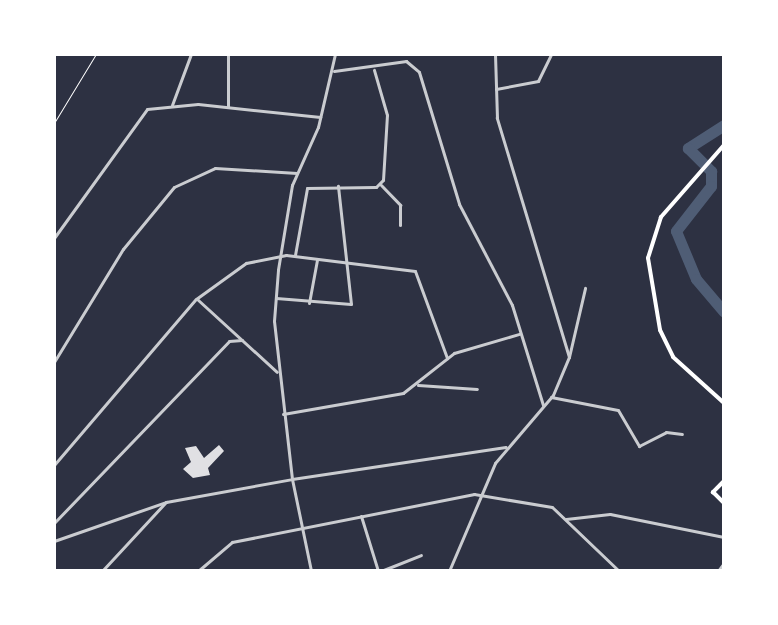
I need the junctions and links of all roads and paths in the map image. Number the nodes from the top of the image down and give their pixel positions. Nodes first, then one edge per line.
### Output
1 (96, 54) edge
2 (191, 54) edge
3 (228, 54) edge
4 (335, 54) edge
5 (495, 54) edge
6 (551, 54) edge
7 (374, 70) junction
8 (334, 71) junction
9 (496, 89) junction
10 (172, 105) junction
11 (228, 107) junction
12 (320, 117) junction
13 (54, 123) edge
14 (724, 145) edge
15 (297, 173) junction
16 (380, 184) junction
17 (338, 186) junction
18 (724, 192) edge
19 (400, 225) dead end
20 (54, 238) edge
21 (724, 239) edge
22 (280, 255) junction
23 (295, 256) junction
24 (317, 260) junction
25 (349, 265) junction
26 (585, 288) dead end
27 (276, 298) junction
28 (196, 299) junction
29 (309, 303) junction
30 (519, 334) junction
31 (242, 340) junction
32 (569, 357) junction
33 (447, 358) junction
34 (54, 362) edge
35 (277, 372) junction
36 (418, 385) junction
37 (477, 389) dead end
38 (551, 397) junction
39 (724, 403) edge
40 (543, 405) junction
41 (283, 414) junction
42 (682, 434) dead end
43 (506, 447) junction
44 (54, 465) edge
45 (292, 479) junction
46 (724, 481) edge
47 (480, 494) junction
48 (166, 502) junction
49 (724, 503) edge
50 (361, 516) junction
51 (565, 519) junction
52 (54, 523) edge
53 (302, 528) junction
54 (724, 537) edge
55 (54, 541) edge
56 (421, 555) dead end
57 (724, 563) edge
58 (398, 564) junction
59 (102, 571) edge
60 (198, 571) edge
61 (311, 571) edge
62 (379, 571) edge
63 (401, 571) edge
64 (449, 571) edge
65 (619, 571) edge
66 (718, 571) edge

1 - 13 path
2 - 10 street
3 - 11 street
4 - 8 street
5 - 9 street
6 - 9 street
7 - 8 street
7 - 16 street
7 - 30 street
8 - 12 street
9 - 32 street
10 - 11 street
10 - 20 street
11 - 12 street
12 - 15 street
14 - 39 main road
15 - 22 street
15 - 34 street
16 - 17 street
16 - 19 street
17 - 23 street
17 - 25 street
18 - 21 path
22 - 23 street
22 - 27 street
22 - 28 street
23 - 24 street
24 - 25 street
24 - 29 street
25 - 29 street
25 - 33 street
26 - 32 street
27 - 29 street
27 - 35 street
28 - 31 street
28 - 44 street
30 - 33 street
30 - 40 street
31 - 35 street
31 - 52 street
32 - 38 street
33 - 36 street
35 - 41 street
36 - 37 street
36 - 41 street
38 - 40 street
38 - 42 street
40 - 43 street
41 - 45 street
43 - 45 street
43 - 47 street
45 - 48 street
45 - 53 street
46 - 49 main road
47 - 50 street
47 - 51 street
47 - 64 street
48 - 55 street
48 - 59 street
50 - 53 street
50 - 62 street
51 - 54 street
51 - 65 street
53 - 60 street
53 - 61 street
56 - 58 street
57 - 66 street
58 - 62 street
58 - 63 street

